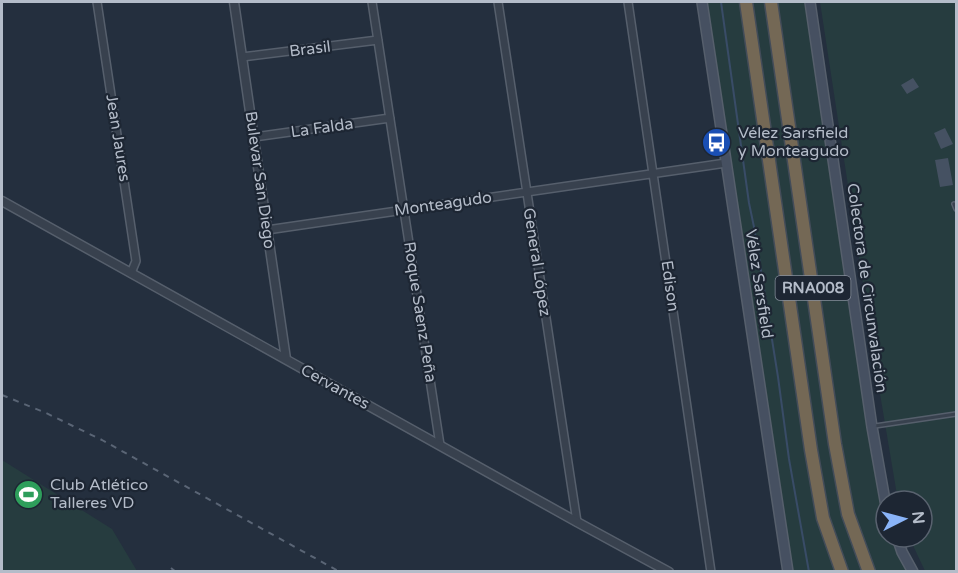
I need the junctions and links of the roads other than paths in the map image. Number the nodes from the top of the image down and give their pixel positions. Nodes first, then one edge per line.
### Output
1 (98, 2) edge
2 (234, 2) edge
3 (372, 2) edge
4 (498, 2) edge
5 (628, 2) edge
6 (702, 2) edge
7 (746, 2) edge
8 (771, 2) edge
9 (810, 2) edge
10 (378, 40) junction
11 (242, 57) junction
12 (390, 118) junction
13 (254, 137) junction
14 (726, 163) junction
15 (653, 173) junction
16 (526, 192) junction
17 (2, 201) edge
18 (954, 204) dead end
19 (957, 209) edge
20 (404, 210) junction
21 (267, 230) junction
22 (130, 273) junction
23 (286, 359) junction
24 (957, 414) edge
25 (872, 427) junction
26 (440, 445) junction
27 (883, 489) edge
28 (577, 522) junction
29 (901, 549) edge
30 (669, 572) edge
31 (711, 572) edge
32 (788, 572) edge
33 (842, 572) edge
34 (870, 572) edge
35 (913, 572) edge

1 - 22 street, Jean Jaures
2 - 11 street, Bulevar San Diego
3 - 10 street, Roque Saenz Peña
4 - 16 street, General López
5 - 15 street, Edison
6 - 14 main road, Vélez Sarsfield
7 - 33 highway, RNA008
8 - 34 highway, RNA008
9 - 25 main road, Colectora de Circunvalación
10 - 11 street, Brasil
10 - 12 street, Roque Saenz Peña
11 - 13 street, Bulevar San Diego
12 - 13 street, La Falda
12 - 20 street, Roque Saenz Peña
13 - 21 street, Bulevar San Diego
14 - 15 street, Monteagudo
14 - 32 main road, Vélez Sarsfield
15 - 16 street, Monteagudo
15 - 31 street, Edison
16 - 20 street, Monteagudo
16 - 28 street, General López
17 - 22 street, Cervantes
18 - 19 lane
20 - 21 street, Monteagudo
20 - 26 street, Roque Saenz Peña
21 - 23 street, Bulevar San Diego
22 - 23 street, Cervantes
23 - 26 street, Cervantes
24 - 25 lane
25 - 27 main road, Colectora de Circunvalación
26 - 28 street, Cervantes
28 - 30 street, Cervantes
29 - 35 main road

